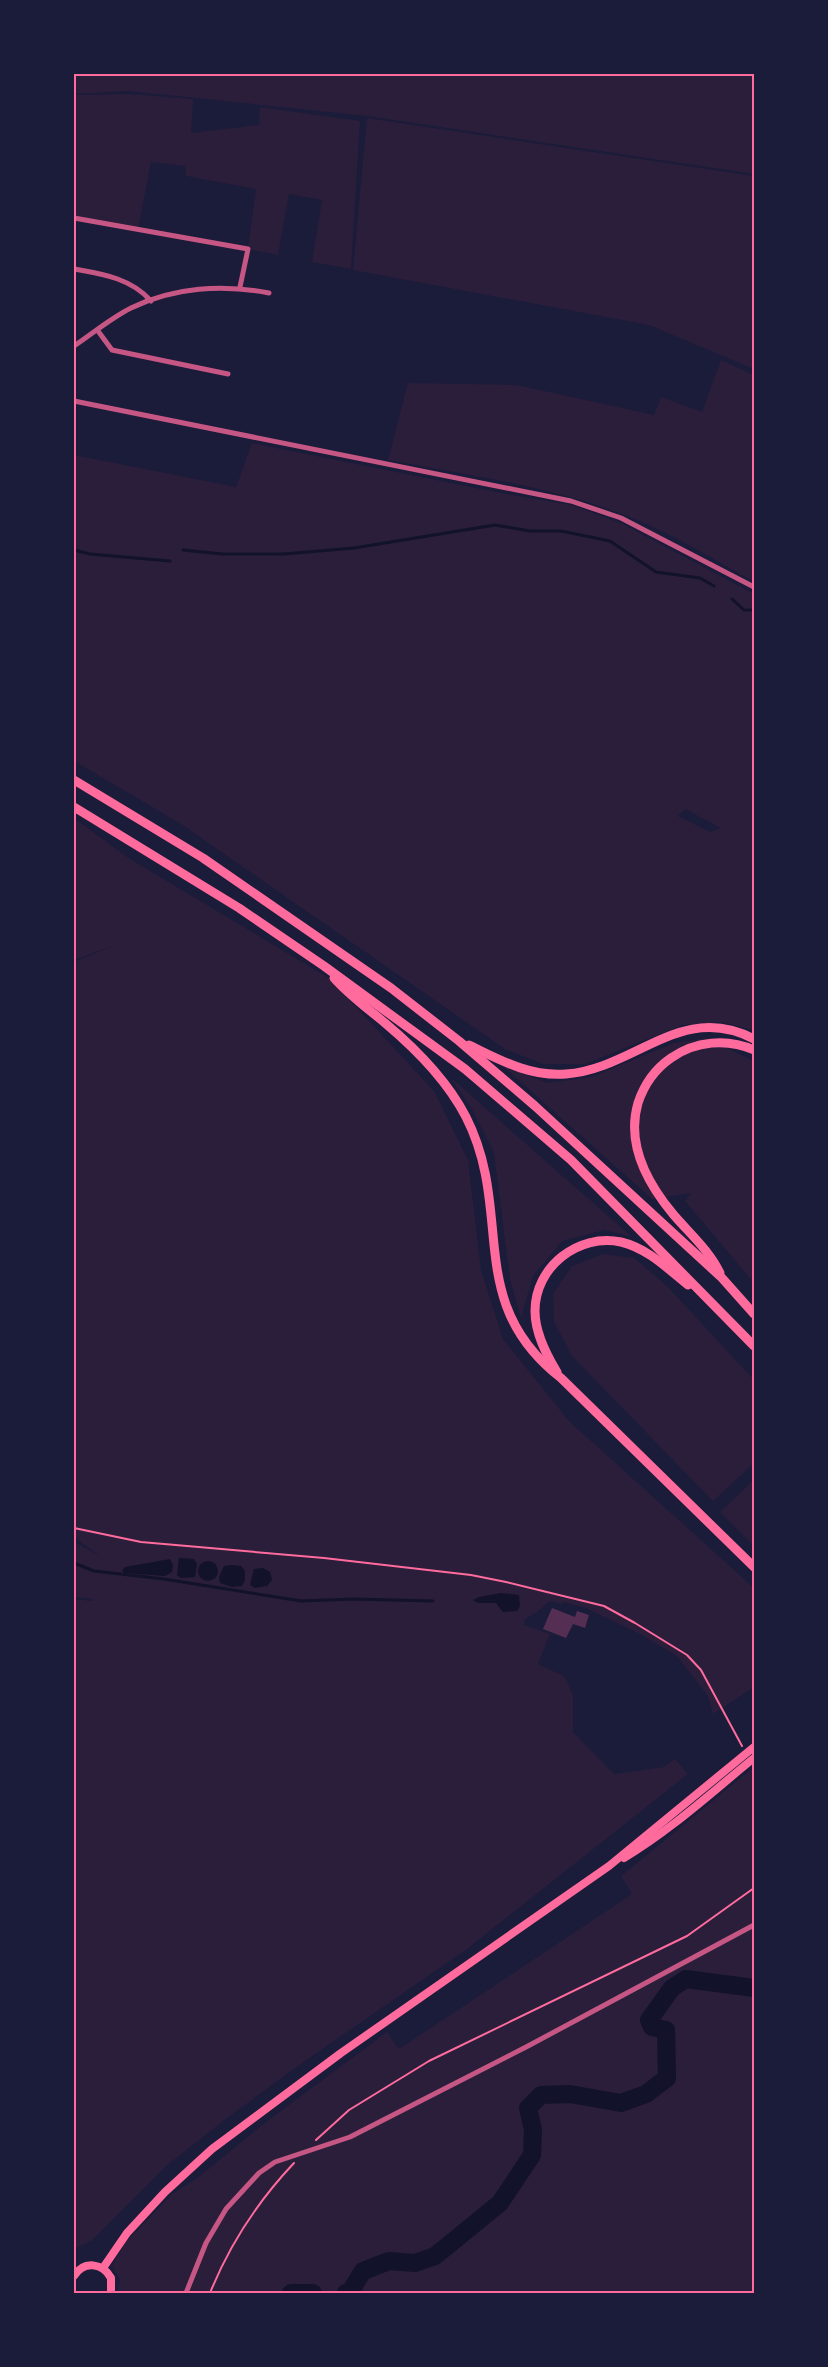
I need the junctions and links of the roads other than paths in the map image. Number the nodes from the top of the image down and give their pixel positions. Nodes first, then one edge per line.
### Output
1 (74, 218) edge
2 (74, 269) edge
3 (240, 287) junction
4 (269, 292) dead end
5 (151, 301) junction
6 (98, 331) junction
7 (74, 346) edge
8 (228, 374) dead end
9 (74, 401) edge
10 (754, 587) edge
11 (74, 780) edge
12 (74, 807) edge
13 (324, 966) junction
14 (754, 1039) edge
15 (459, 1041) junction
16 (754, 1050) edge
17 (722, 1278) junction
18 (717, 1307) junction
19 (754, 1314) edge
20 (754, 1346) edge
21 (561, 1378) junction
22 (754, 1567) edge
23 (754, 1747) edge
24 (754, 1758) edge
25 (640, 1844) junction
26 (754, 1925) edge
27 (103, 2268) junction
28 (74, 2276) edge
29 (111, 2293) edge
30 (186, 2293) edge

1 - 3 street
2 - 5 street
3 - 4 street
3 - 5 street
5 - 6 street
6 - 7 street
6 - 8 street
9 - 10 street
11 - 15 highway
12 - 13 highway
13 - 18 highway
13 - 21 highway
14 - 15 highway
15 - 17 highway
16 - 17 highway
17 - 19 highway
18 - 20 highway
18 - 21 highway
21 - 22 highway
23 - 25 main road
24 - 25 main road
25 - 27 main road
26 - 30 street
27 - 28 main road
27 - 29 main road

